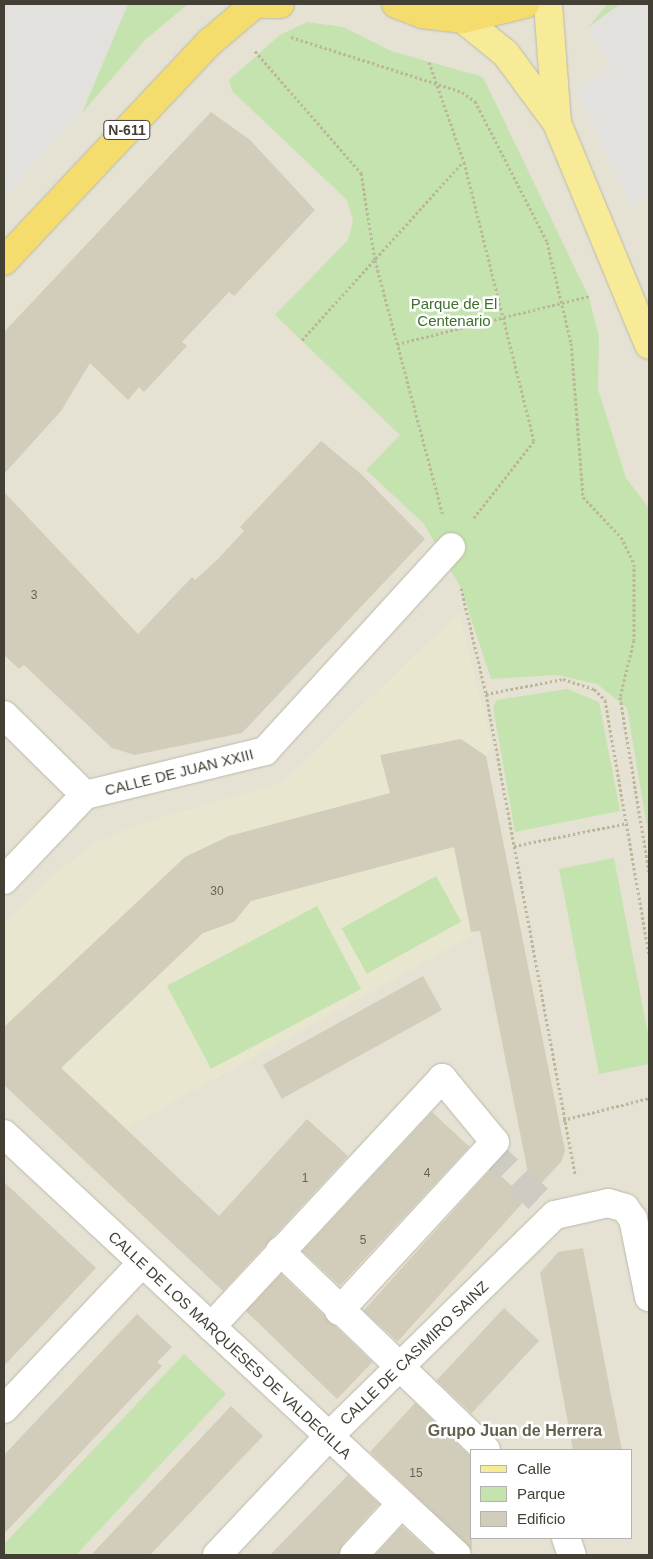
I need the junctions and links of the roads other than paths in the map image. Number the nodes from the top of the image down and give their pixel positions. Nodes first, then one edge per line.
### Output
1 (255, 4) edge
2 (265, 4) edge
3 (280, 4) edge
4 (396, 4) edge
5 (525, 4) edge
6 (548, 4) edge
7 (464, 19) junction
8 (557, 123) junction
9 (4, 260) edge
10 (649, 345) edge
11 (451, 547) road end
12 (4, 715) edge
13 (84, 795) junction
14 (4, 880) edge
15 (4, 1134) edge
16 (280, 1251) junction
17 (142, 1263) junction
18 (649, 1297) edge
19 (339, 1311) junction
20 (211, 1327) junction
21 (397, 1368) junction
22 (4, 1409) edge
23 (329, 1436) junction
24 (485, 1449) edge
25 (401, 1504) junction
26 (566, 1539) edge
27 (217, 1555) edge
28 (354, 1555) edge
29 (457, 1555) edge
30 (572, 1555) edge

1 - 9 highway, N-611
2 - 3 highway
4 - 7 highway
5 - 7 highway
6 - 8 main road
7 - 8 main road
8 - 10 main road
11 - 13 street, CALLE DE JUAN XXIII
12 - 13 street
13 - 14 street, CALLE DE JUAN XXIII
15 - 17 street, CALLE DE LOS MARQUESES DE VALDECILLA
16 - 19 street
16 - 19 street
16 - 20 street
17 - 20 street, CALLE DE LOS MARQUESES DE VALDECILLA
17 - 22 street
18 - 21 street, CALLE DE CASIMIRO SAINZ
19 - 21 street
20 - 23 street, CALLE DE LOS MARQUESES DE VALDECILLA
21 - 23 street, CALLE DE CASIMIRO SAINZ
21 - 24 street
23 - 25 street, CALLE DE LOS MARQUESES DE VALDECILLA
23 - 27 street, CALLE DE CASIMIRO SAINZ
25 - 28 street
25 - 29 street, CALLE DE LOS MARQUESES DE VALDECILLA
26 - 30 street

